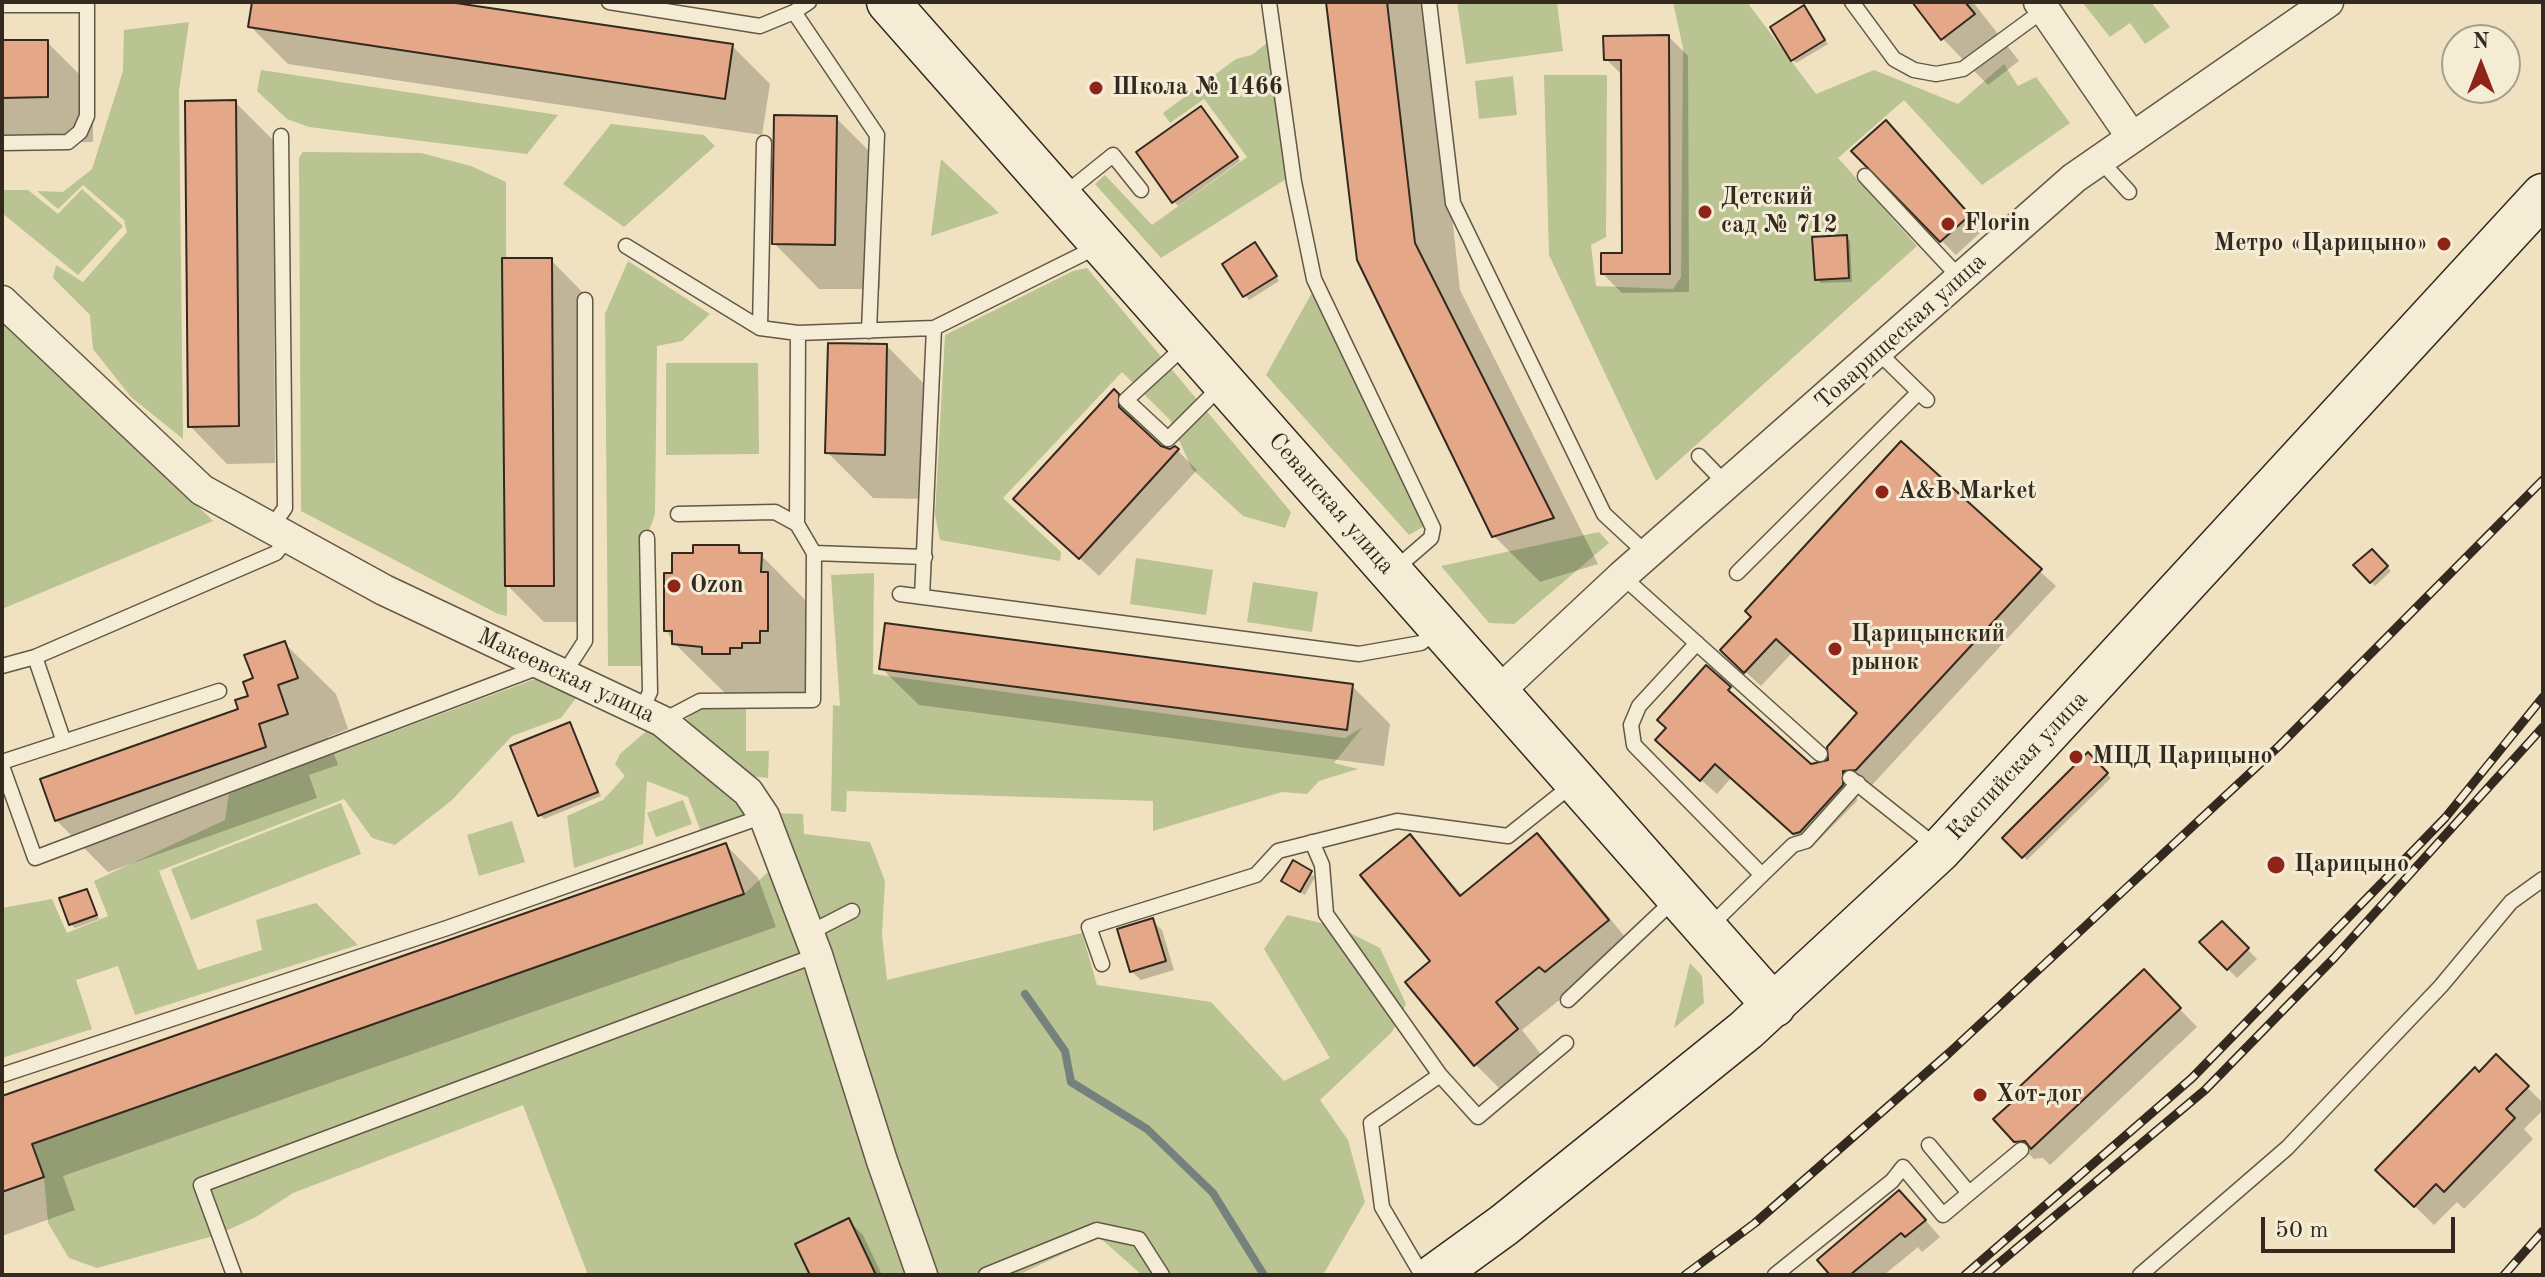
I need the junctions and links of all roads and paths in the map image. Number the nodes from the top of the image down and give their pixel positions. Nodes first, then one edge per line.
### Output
1 (609, 2) edge
2 (809, 2) edge
3 (888, 2) edge
4 (1269, 2) edge
5 (1429, 2) edge
6 (1852, 2) edge
7 (2328, 2) edge
8 (2, 5) edge
9 (2042, 6) edge
10 (794, 12) junction
11 (281, 136) dead end
12 (2131, 136) junction
13 (2, 143) edge
14 (764, 143) dead end
15 (2099, 159) junction
16 (1865, 176) dead end
17 (1141, 190) dead end
18 (2129, 192) dead end
19 (2543, 195) edge
20 (1060, 198) junction
21 (1101, 245) junction
22 (626, 246) dead end
23 (1960, 278) junction
24 (585, 300) dead end
25 (2, 301) edge
26 (760, 328) junction
27 (934, 328) junction
28 (869, 331) junction
29 (798, 333) junction
30 (1188, 344) junction
31 (1879, 353) junction
32 (1223, 385) junction
33 (1699, 456) dead end
34 (1727, 485) junction
35 (678, 514) dead end
36 (797, 524) junction
37 (278, 534) junction
38 (647, 538) dead end
39 (814, 553) junction
40 (1647, 554) junction
41 (925, 557) junction
42 (1391, 573) junction
43 (1737, 573) dead end
44 (1622, 576) junction
45 (900, 594) dead end
46 (922, 597) junction
47 (1441, 629) junction
48 (1697, 643) junction
49 (35, 657) junction
50 (2, 666) edge
51 (553, 670) junction
52 (219, 691) dead end
53 (1498, 692) junction
54 (651, 716) junction
55 (64, 742) junction
56 (1820, 754) dead end
57 (2, 764) edge
58 (1576, 781) junction
59 (763, 802) junction
60 (1312, 842) junction
61 (1940, 850) junction
62 (1762, 875) junction
63 (2543, 879) edge
64 (1677, 898) junction
65 (852, 911) dead end
66 (1705, 931) junction
67 (813, 944) junction
68 (1102, 964) dead end
69 (1568, 1000) dead end
70 (1774, 1006) junction
71 (1566, 1043) dead end
72 (2, 1075) edge
73 (1440, 1075) junction
74 (1929, 1145) dead end
75 (2021, 1150) dead end
76 (1969, 1193) junction
77 (912, 1264) edge
78 (234, 1275) edge
79 (986, 1275) edge
80 (1162, 1275) edge
81 (1422, 1275) edge
82 (1435, 1275) edge
83 (1775, 1275) edge
84 (2140, 1275) edge

1 - 10 lane
2 - 10 lane
3 - 20 main road, Севанская улица
4 - 42 lane
5 - 40 lane
6 - 9 lane
7 - 12 street, Товарищеская улица
8 - 13 lane
9 - 12 street
10 - 28 lane
11 - 37 lane
12 - 15 street, Товарищеская улица
14 - 26 lane
15 - 18 lane
15 - 23 street, Товарищеская улица
16 - 23 lane
17 - 20 lane
19 - 61 main road, Каспийская улица
20 - 21 main road, Севанская улица
21 - 27 lane
21 - 30 main road, Севанская улица
22 - 26 lane
23 - 31 street, Товарищеская улица
24 - 51 lane
25 - 37 street, Макеевская улица
26 - 29 lane
27 - 28 lane
27 - 41 lane
28 - 29 lane
29 - 36 lane
30 - 32 main road, Севанская улица
30 - 32 lane
31 - 34 street, Товарищеская улица
31 - 43 lane
32 - 42 main road, Севанская улица
33 - 34 lane
34 - 40 street, Товарищеская улица
35 - 36 lane
36 - 39 lane
37 - 49 lane
37 - 51 street, Макеевская улица
38 - 54 lane
39 - 41 lane
39 - 54 lane
40 - 44 street, Товарищеская улица
41 - 46 lane
42 - 47 main road, Севанская улица
44 - 48 lane
44 - 53 street, Товарищеская улица
45 - 46 lane
46 - 47 lane
47 - 53 main road, Севанская улица
48 - 56 lane
48 - 62 lane
49 - 50 lane
49 - 55 lane
51 - 54 street, Макеевская улица
51 - 57 lane
52 - 55 lane
53 - 58 main road, Севанская улица
54 - 59 street, Макеевская улица
55 - 57 lane
58 - 60 lane
58 - 64 main road, Севанская улица
59 - 67 street, Макеевская улица
59 - 72 lane
60 - 68 lane
60 - 73 lane
61 - 62 lane
61 - 70 main road, Каспийская улица
62 - 66 lane
63 - 84 lane
64 - 66 main road, Севанская улица
64 - 69 lane
65 - 67 lane
66 - 70 main road, Севанская улица
67 - 77 street, Макеевская улица
67 - 78 lane
70 - 82 main road, Каспийская улица
71 - 73 lane
73 - 81 lane
74 - 76 lane
75 - 76 lane
76 - 83 lane
79 - 80 lane

